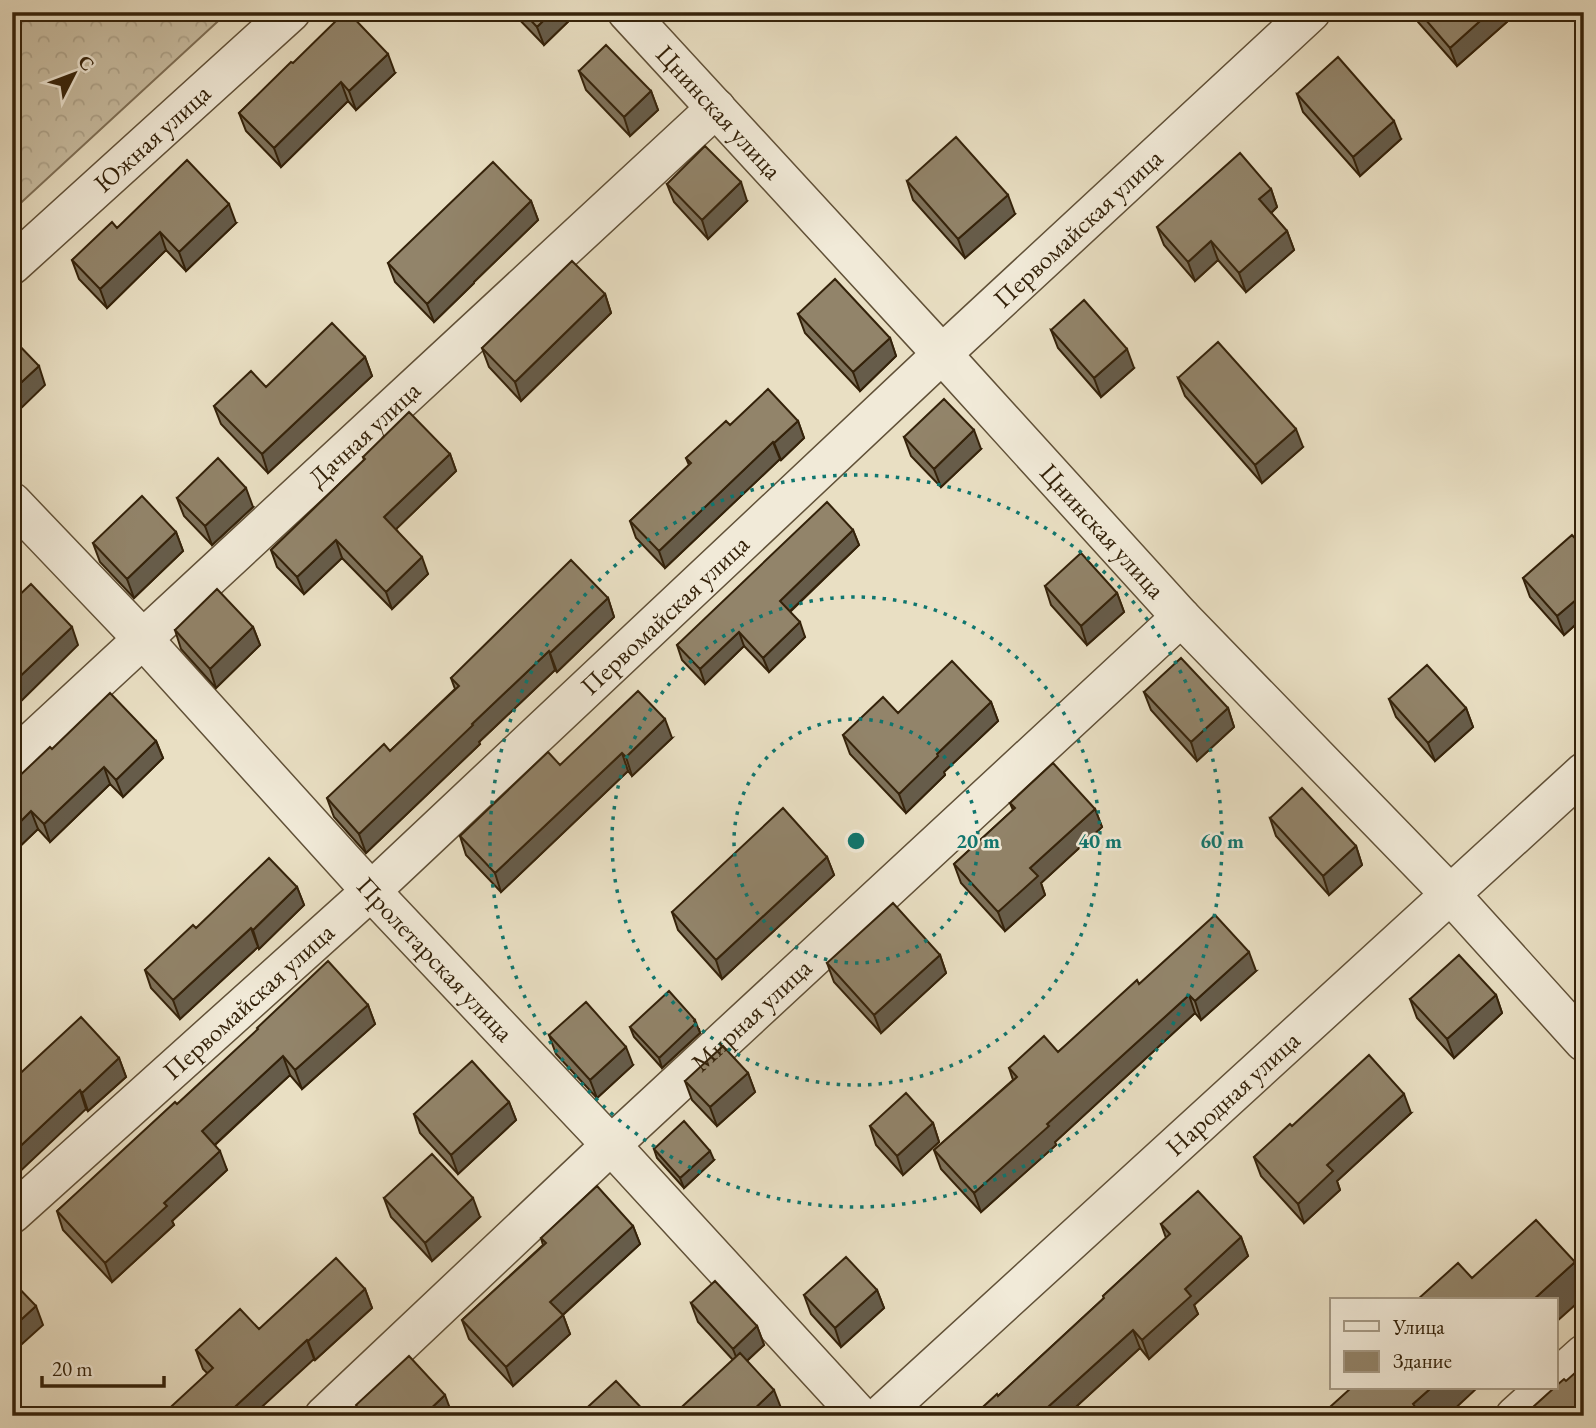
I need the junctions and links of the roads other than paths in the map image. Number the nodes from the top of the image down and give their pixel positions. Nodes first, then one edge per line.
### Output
1 (291, 12) edge
2 (627, 12) edge
3 (1311, 12) edge
4 (716, 108) junction
5 (12, 265) edge
6 (942, 354) junction
7 (12, 502) edge
8 (1181, 617) junction
9 (143, 639) junction
10 (12, 760) edge
11 (1584, 772) edge
12 (371, 891) junction
13 (1451, 895) junction
14 (1584, 1042) edge
15 (611, 1145) junction
16 (12, 1214) edge
17 (1584, 1354) edge
18 (1558, 1377) edge
19 (1544, 1390) edge
20 (324, 1416) edge
21 (860, 1416) edge
22 (880, 1416) edge
23 (1515, 1416) edge

1 - 5 street, Южная улица
2 - 4 street, Цнинская улица
3 - 6 street, Первомайская улица
4 - 6 street, Цнинская улица
4 - 9 street, Дачная улица
6 - 8 street, Цнинская улица
6 - 12 street, Первомайская улица
7 - 9 street, Пролетарская улица
8 - 13 street, Цнинская улица
8 - 15 street, Мирная улица
9 - 10 street, Дачная улица
9 - 12 street, Пролетарская улица
11 - 13 street, Народная улица
12 - 15 street, Пролетарская улица
12 - 16 street, Первомайская улица
13 - 14 street, Цнинская улица
13 - 22 street, Народная улица
15 - 20 street, Мирная улица
15 - 21 street, Пролетарская улица
17 - 18 street
19 - 23 street

